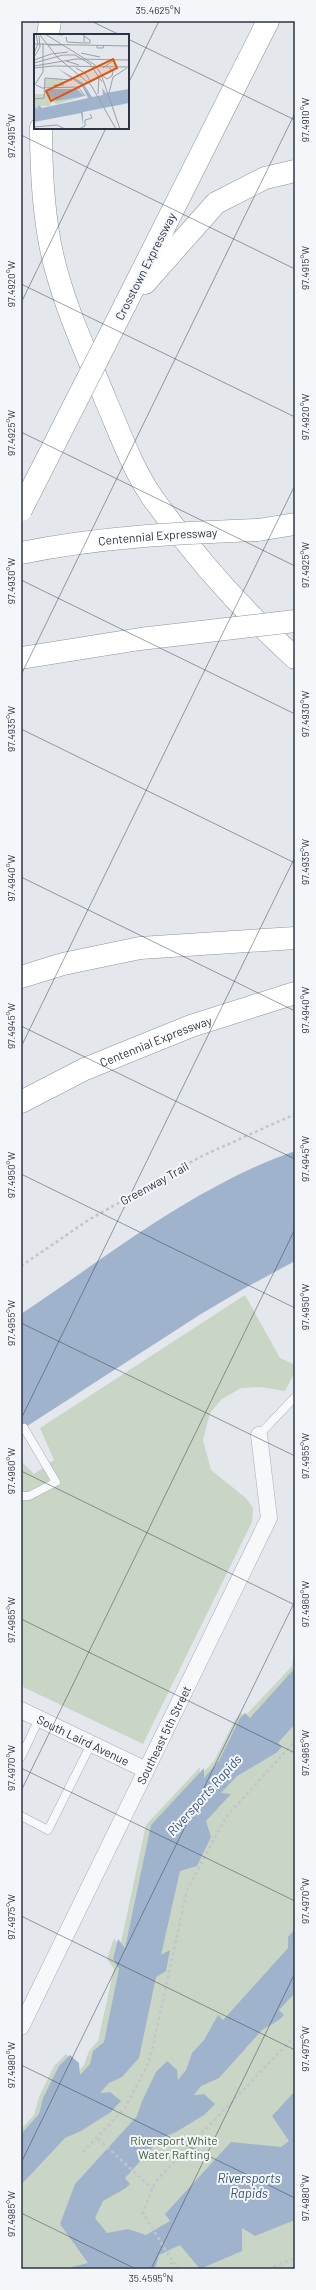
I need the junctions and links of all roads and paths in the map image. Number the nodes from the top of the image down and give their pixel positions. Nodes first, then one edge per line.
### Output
1 (50, 21) edge
2 (268, 21) edge
3 (48, 34) edge
4 (42, 129) edge
5 (295, 171) edge
6 (125, 305) junction
7 (21, 510) edge
8 (295, 524) edge
9 (258, 530) junction
10 (295, 535) edge
11 (21, 553) edge
12 (295, 621) edge
13 (21, 658) edge
14 (295, 658) edge
15 (295, 938) edge
16 (21, 977) edge
17 (295, 993) edge
18 (21, 1102) edge
19 (295, 1114) edge
20 (21, 1266) edge
21 (295, 1397) edge
22 (24, 1428) dead end
23 (259, 1435) joint
24 (21, 1496) edge
25 (21, 1710) edge
26 (39, 1719) junction
27 (295, 1741) edge
28 (91, 1744) junction
29 (21, 1756) edge
30 (146, 1770) junction
31 (21, 1816) edge
32 (21, 2027) edge
33 (295, 2036) edge
34 (98, 2138) junction
35 (83, 2152) dead end
36 (153, 2189) junction
37 (295, 2258) edge
38 (172, 2260) junction
39 (166, 2269) edge
40 (179, 2269) edge
41 (268, 2269) edge

1 - 3 highway
2 - 6 highway, Crosstown Expressway
4 - 14 highway
5 - 6 highway
6 - 7 highway, Crosstown Expressway, bridge
8 - 9 highway
9 - 10 highway, Centennial Expressway
9 - 11 highway, Centennial Expressway, bridge
12 - 13 highway, bridge
15 - 16 highway
17 - 18 highway, Centennial Expressway
19 - 20 path, Greenway Trail
21 - 23 lane
22 - 24 lane
23 - 30 street, Southeast 5th Street
25 - 26 street, South Laird Avenue
26 - 28 street, South Laird Avenue
26 - 29 lane
27 - 34 path
28 - 30 street, South Laird Avenue
28 - 31 lane
30 - 32 street, Southeast 5th Street
33 - 36 path
34 - 35 path
34 - 36 path
36 - 38 path
37 - 41 path
38 - 39 path
38 - 40 path

